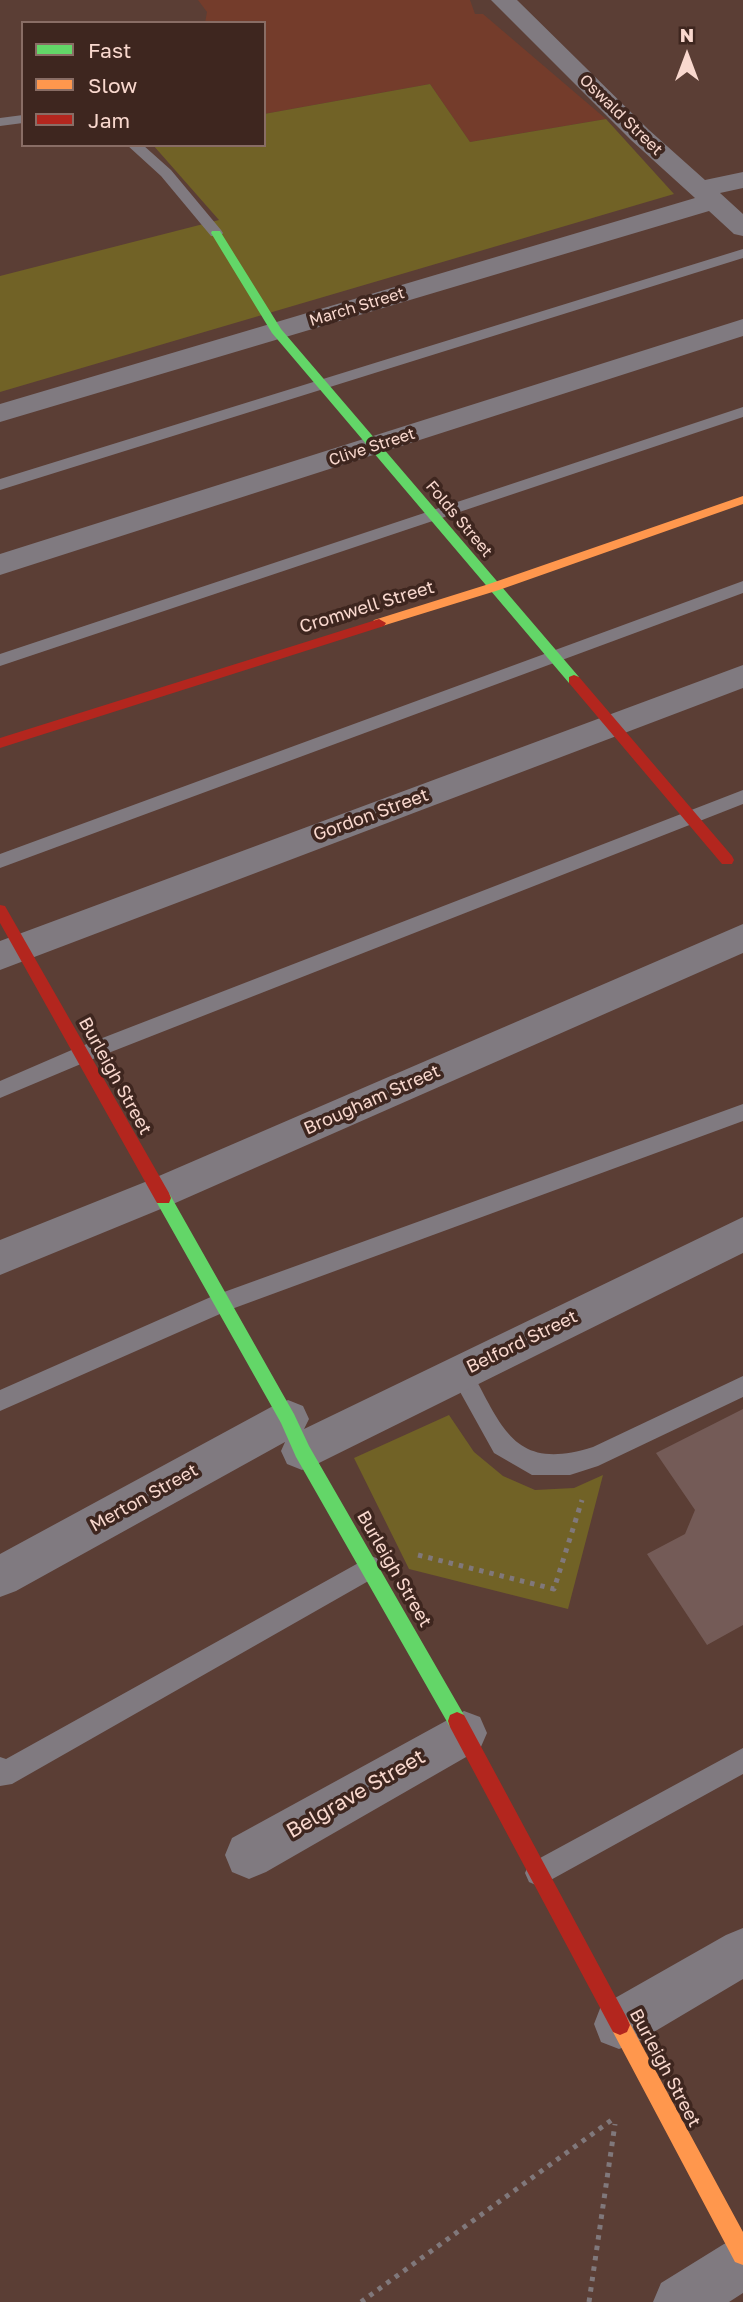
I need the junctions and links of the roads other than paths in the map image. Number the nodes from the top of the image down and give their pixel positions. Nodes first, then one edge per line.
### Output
1 (503, 0) edge
2 (21, 119) edge
3 (0, 122) edge
4 (136, 147) edge
5 (743, 180) edge
6 (707, 195) junction
7 (743, 228) edge
8 (216, 233) joint
9 (743, 253) edge
10 (743, 327) edge
11 (276, 331) junction
12 (321, 385) junction
13 (743, 412) edge
14 (0, 413) edge
15 (374, 446) junction
16 (0, 485) edge
17 (743, 500) edge
18 (433, 516) junction
19 (0, 565) edge
20 (494, 587) junction
21 (743, 587) edge
22 (553, 655) junction
23 (0, 660) edge
24 (743, 676) edge
25 (614, 724) junction
26 (0, 743) edge
27 (743, 797) edge
28 (691, 817) junction
29 (727, 860) dead end
30 (0, 861) edge
31 (0, 910) edge
32 (743, 938) edge
33 (11, 952) edge
34 (81, 1055) junction
35 (0, 1090) edge
36 (743, 1112) edge
37 (159, 1193) junction
38 (743, 1234) edge
39 (0, 1258) edge
40 (221, 1303) junction
41 (460, 1372) junction
42 (743, 1386) edge
43 (0, 1401) edge
44 (295, 1435) junction
45 (371, 1567) junction
46 (0, 1577) edge
47 (464, 1733) junction
48 (743, 1760) edge
49 (0, 1769) edge
50 (249, 1855) dead end
51 (538, 1873) junction
52 (743, 1952) edge
53 (619, 2024) junction
54 (740, 2243) edge
55 (680, 2302) edge

1 - 6 street, Oswald Street
2 - 3 lane
4 - 8 lane
5 - 6 street, March Street
6 - 7 street, Oswald Street
6 - 11 street, March Street
8 - 11 street, Folds Street
9 - 12 lane
10 - 15 street, Clive Street
11 - 12 street, Folds Street
11 - 14 street, March Street
12 - 15 street, Folds Street
12 - 16 lane
13 - 18 lane
15 - 18 street, Folds Street
15 - 19 street, Clive Street
17 - 20 street, Cromwell Street
18 - 20 street, Folds Street
18 - 23 lane
20 - 22 street, Folds Street
20 - 26 street, Cromwell Street
21 - 22 lane
22 - 25 street, Folds Street
22 - 30 lane
24 - 25 street, Gordon Street
25 - 28 street, Folds Street
25 - 33 street, Gordon Street
27 - 28 lane
28 - 29 street, Folds Street
28 - 34 lane
31 - 33 street, Burleigh Street
32 - 37 street, Brougham Street
33 - 34 street, Burleigh Street
34 - 35 lane
34 - 37 street, Burleigh Street
36 - 40 lane
37 - 39 street, Brougham Street
37 - 40 street, Burleigh Street
38 - 41 street, Belford Street
40 - 43 lane
40 - 44 street, Burleigh Street
41 - 42 lane
41 - 44 street, Belford Street
44 - 45 street, Burleigh Street
44 - 46 street, Merton Street
45 - 47 street, Burleigh Street
45 - 49 lane
47 - 50 street, Belgrave Street
47 - 51 street, Burleigh Street
48 - 51 lane
51 - 53 street, Burleigh Street
52 - 53 street
53 - 54 street, Burleigh Street
54 - 55 street

